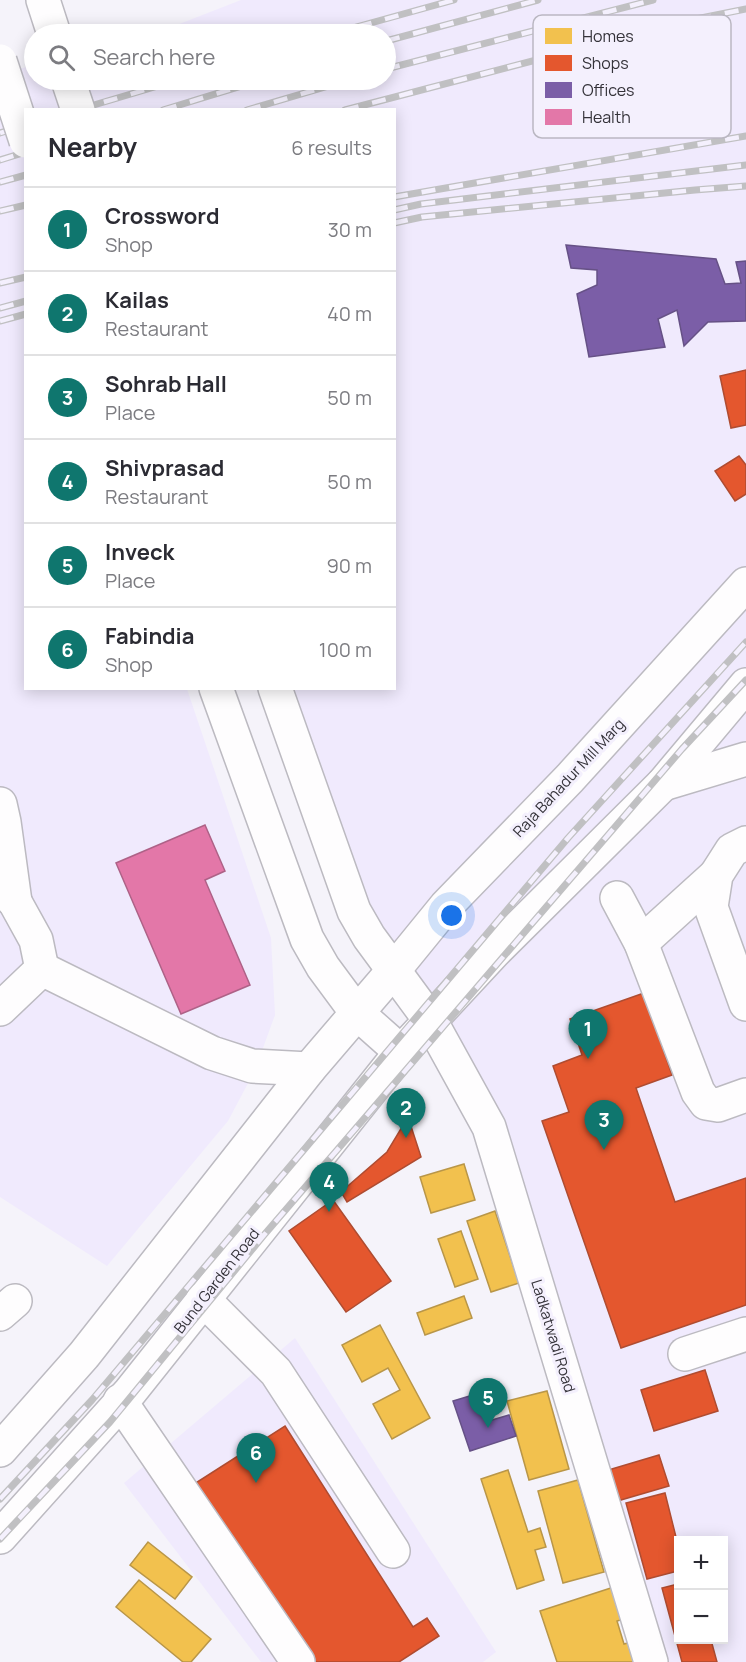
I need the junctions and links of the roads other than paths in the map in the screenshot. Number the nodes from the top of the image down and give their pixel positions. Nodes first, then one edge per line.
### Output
1 (43, 0) edge
2 (51, 24) edge
3 (0, 61) edge
4 (71, 90) edge
5 (77, 108) edge
6 (24, 135) edge
7 (746, 584) edge
8 (746, 686) edge
9 (217, 690) edge
10 (276, 690) edge
11 (746, 759) edge
12 (663, 784) junction
13 (0, 804) edge
14 (746, 843) edge
15 (716, 875) junction
16 (8, 894) edge
17 (617, 898) dead end
18 (641, 943) junction
19 (42, 969) junction
20 (393, 972) junction
21 (746, 1004) edge
22 (0, 1009) edge
23 (357, 1013) junction
24 (430, 1020) junction
25 (401, 1052) junction
26 (309, 1069) junction
27 (746, 1095) edge
28 (203, 1299) junction
29 (746, 1334) edge
30 (685, 1354) dead end
31 (120, 1401) junction
32 (0, 1450) edge
33 (0, 1537) edge
34 (393, 1551) dead end
35 (298, 1662) edge
36 (651, 1662) edge

1 - 2 main road
3 - 6 main road, bridge
4 - 5 main road, bridge
7 - 20 main road, Raja Bahadur Mill Marg
8 - 12 main road
9 - 23 main road
10 - 20 main road, Ladkatwadi Road
11 - 12 main road
12 - 24 main road
13 - 16 main road
14 - 15 main road
15 - 18 main road
15 - 21 main road
16 - 19 main road
17 - 18 main road
18 - 27 main road
19 - 22 main road
19 - 26 main road
20 - 23 main road
20 - 24 main road, Ladkatwadi Road
23 - 25 main road
23 - 26 main road
24 - 25 main road, Bund Garden Road
24 - 36 main road, Ladkatwadi Road
25 - 28 main road, Bund Garden Road
26 - 32 main road
28 - 31 main road, Bund Garden Road
28 - 34 main road
29 - 30 main road
31 - 33 main road, Bund Garden Road
31 - 35 main road

